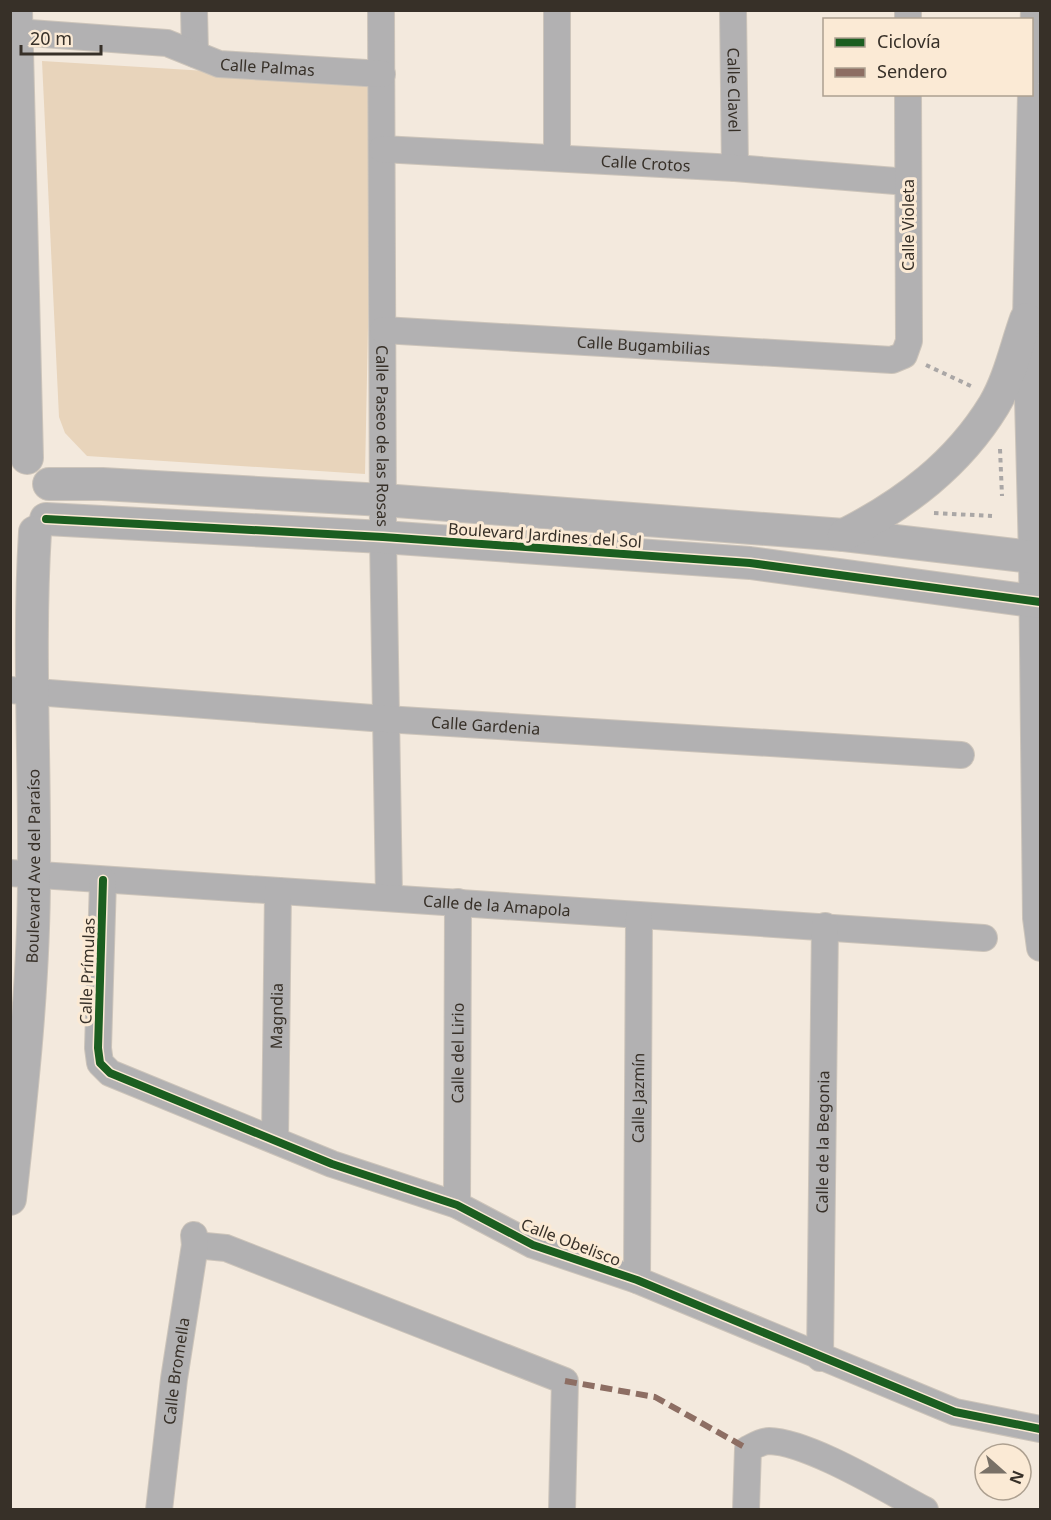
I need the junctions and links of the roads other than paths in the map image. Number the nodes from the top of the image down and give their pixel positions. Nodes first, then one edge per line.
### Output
1 (194, 10) edge
2 (381, 10) edge
3 (557, 10) edge
4 (733, 10) edge
5 (1034, 10) edge
6 (16, 21) edge
7 (1033, 41) edge
8 (195, 54) junction
9 (381, 74) junction
10 (908, 96) edge
11 (1031, 96) edge
12 (382, 149) junction
13 (557, 158) junction
14 (735, 168) junction
15 (908, 182) junction
16 (1026, 320) junction
17 (383, 330) junction
18 (904, 355) joint
19 (19, 456) edge
20 (49, 484) junction
21 (383, 500) junction
22 (31, 531) edge
23 (844, 535) junction
24 (383, 537) junction
25 (1036, 558) edge
26 (1036, 601) edge
27 (21, 691) edge
28 (385, 719) junction
29 (961, 755) dead end
30 (22, 874) edge
31 (103, 880) junction
32 (278, 891) junction
33 (389, 896) junction
34 (458, 902) junction
35 (639, 917) junction
36 (825, 926) junction
37 (984, 938) dead end
38 (1041, 948) edge
39 (100, 1063) joint
40 (275, 1140) junction
41 (10, 1199) edge
42 (457, 1205) junction
43 (637, 1280) junction
44 (820, 1358) junction
45 (1041, 1429) edge
46 (159, 1509) edge
47 (562, 1509) edge
48 (746, 1509) edge
49 (926, 1509) edge

1 - 8 street
2 - 9 street, Calle Paseo de las Rosas
3 - 13 street
4 - 14 street, Calle Clavel
5 - 7 street
6 - 8 street, Calle Palmas
6 - 19 street
8 - 9 street, Calle Palmas
9 - 12 street, Calle Paseo de las Rosas
10 - 15 street, Calle Violeta
11 - 16 street
12 - 13 street, Calle Crotos
12 - 17 street, Calle Paseo de las Rosas
13 - 14 street, Calle Crotos
14 - 15 street, Calle Crotos
15 - 18 street, Calle Violeta
16 - 23 street
16 - 25 street
17 - 18 street, Calle Bugambilias
17 - 21 street, Calle Paseo de las Rosas
19 - 20 street
20 - 21 street, Boulevard Jardines del Sol
20 - 22 street, Boulevard Ave del Paraíso
21 - 23 street, Boulevard Jardines del Sol
21 - 24 street, Calle Paseo de las Rosas
22 - 24 street, Boulevard Jardines del Sol
22 - 27 street, Boulevard Ave del Paraíso
23 - 25 street, Boulevard Jardines del Sol
24 - 26 street, Boulevard Jardines del Sol
24 - 28 street, Calle Paseo de las Rosas
25 - 26 street
26 - 38 street
27 - 28 street, Calle Gardenia
27 - 30 street, Boulevard Ave del Paraíso
28 - 29 street, Calle Gardenia
28 - 33 street, Calle Paseo de las Rosas
30 - 31 street, Calle de la Amapola
30 - 41 street, Boulevard Ave del Paraíso
31 - 32 street, Calle de la Amapola
31 - 39 street, Calle Prímulas
32 - 33 street, Calle de la Amapola
32 - 40 street, Magndia
33 - 34 street, Calle de la Amapola
34 - 35 street, Calle de la Amapola
34 - 42 street, Calle del Lirio
35 - 36 street, Calle de la Amapola
35 - 43 street, Calle Jazmín
36 - 37 street, Calle de la Amapola
36 - 44 street, Calle de la Begonia
39 - 40 street, Calle Obelisco
40 - 42 street, Calle Obelisco
42 - 43 street, Calle Obelisco
43 - 44 street, Calle Obelisco
44 - 45 street, Calle Obelisco
46 - 47 street, Calle Bromella
48 - 49 street

